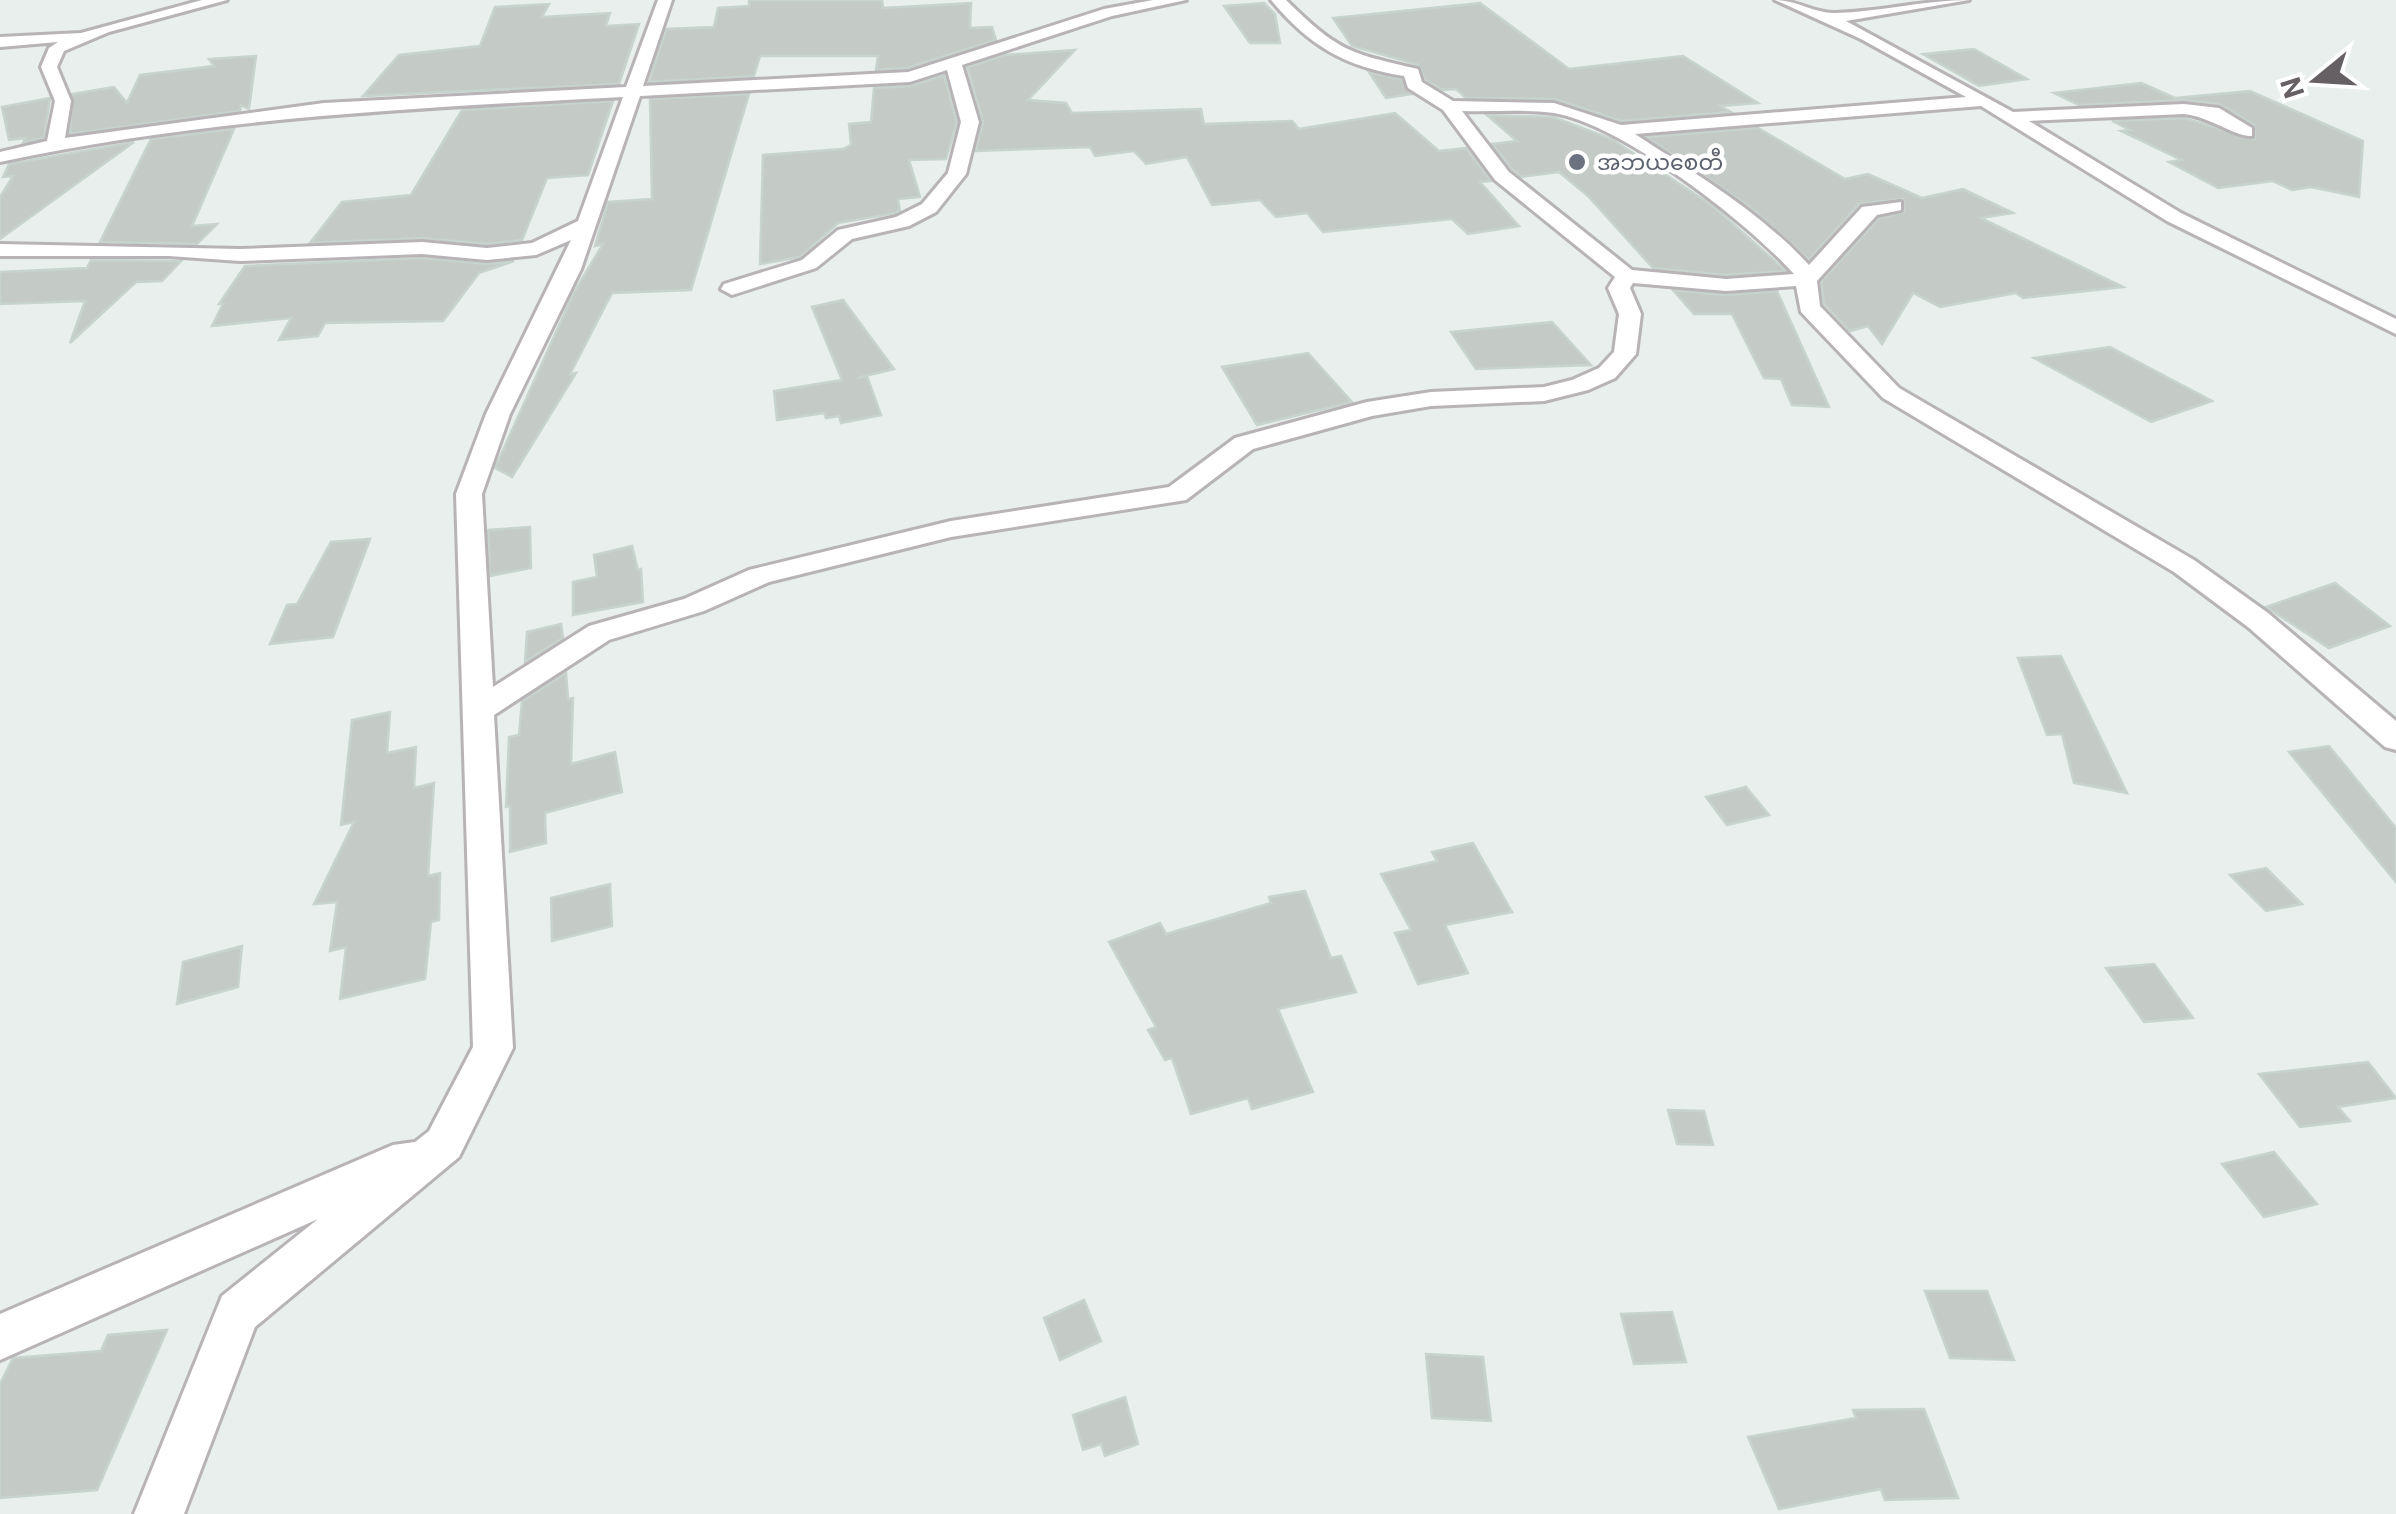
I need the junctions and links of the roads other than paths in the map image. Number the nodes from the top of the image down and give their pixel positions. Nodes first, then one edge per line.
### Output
1 (220, 0) edge
2 (665, 0) edge
3 (1179, 0) edge
4 (1278, 0) edge
5 (1782, 0) edge
6 (1962, 0) edge
7 (1830, 18) junction
8 (80, 36) junction
9 (0, 42) edge
10 (51, 55) junction
11 (24, 60) dead end
12 (953, 64) junction
13 (633, 90) junction
14 (1984, 101) junction
15 (1449, 106) junction
16 (2012, 118) junction
17 (1618, 132) junction
18 (2246, 132) dead end
19 (54, 145) junction
20 (0, 157) edge
21 (1894, 206) dead end
22 (586, 226) junction
23 (0, 250) edge
24 (1626, 276) junction
25 (1807, 279) junction
26 (732, 290) dead end
27 (2396, 327) edge
28 (2351, 698) junction
29 (2396, 709) edge
30 (478, 712) junction
31 (2396, 738) edge
32 (444, 1144) junction
33 (0, 1337) edge
34 (159, 1514) edge

1 - 8 street
2 - 13 street
3 - 12 street
4 - 15 street
5 - 7 street
6 - 7 street
7 - 14 street
8 - 9 street
8 - 10 street
10 - 11 street
10 - 19 street
12 - 13 street
12 - 26 street
13 - 19 street
13 - 22 street
14 - 16 street
14 - 17 street
15 - 17 street
15 - 24 street
16 - 18 street
16 - 27 street
17 - 25 street
19 - 20 street
21 - 25 street
22 - 23 street
22 - 30 street
24 - 25 street
24 - 30 street
25 - 28 street
28 - 29 street
28 - 31 street
30 - 32 street
32 - 33 street
32 - 34 street

